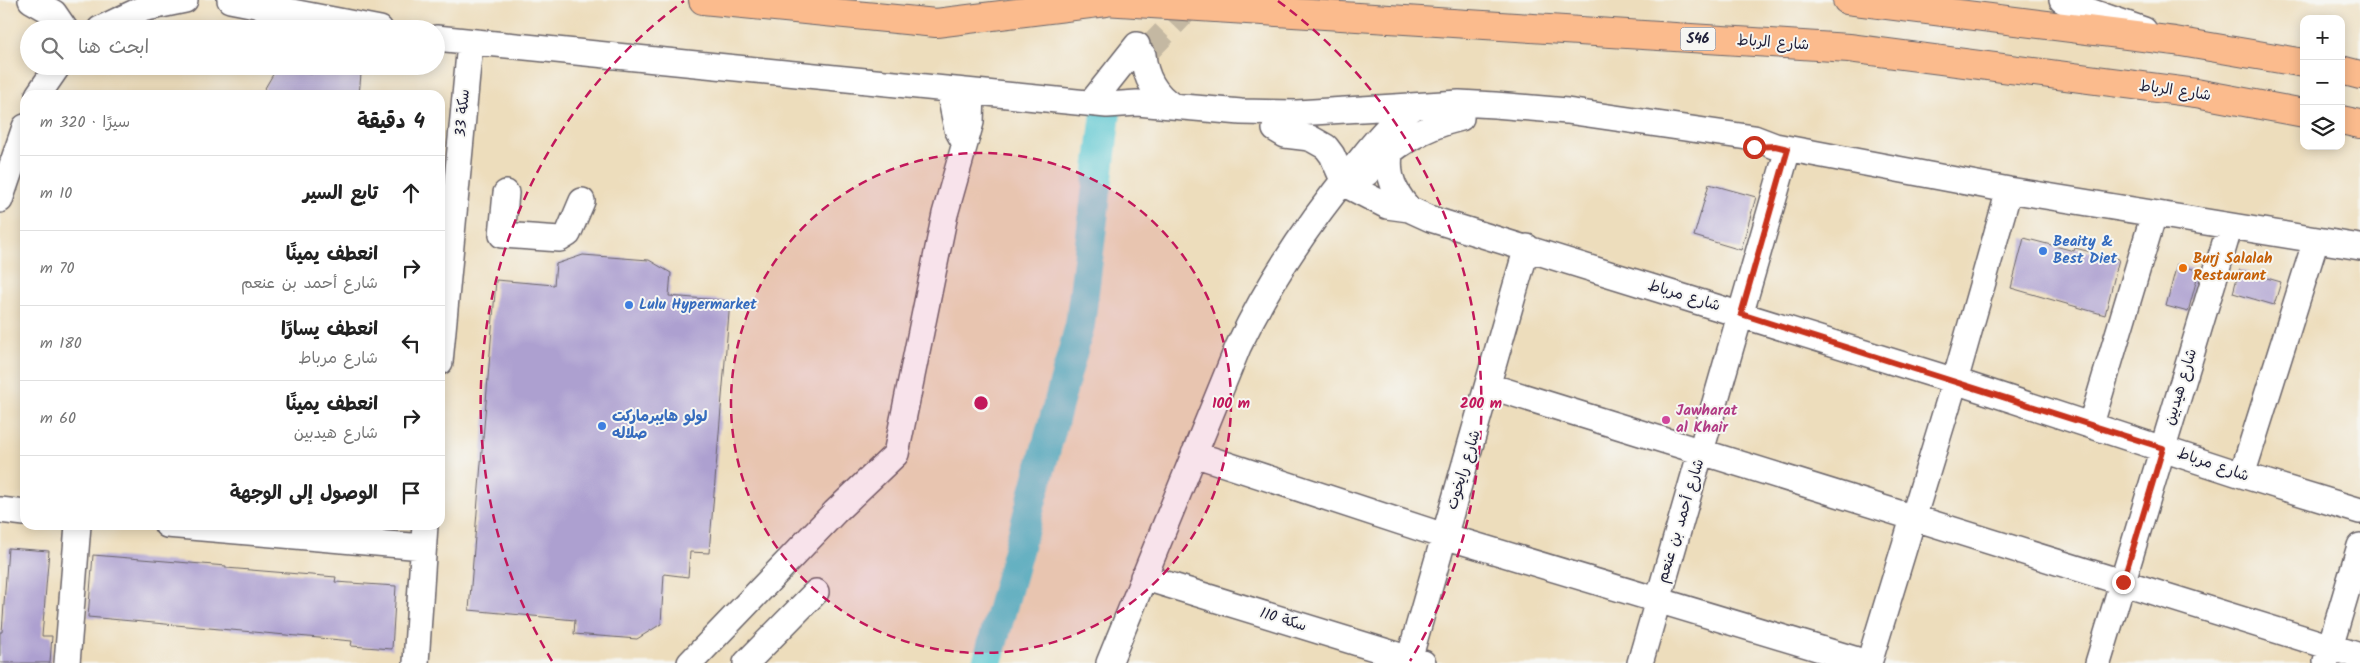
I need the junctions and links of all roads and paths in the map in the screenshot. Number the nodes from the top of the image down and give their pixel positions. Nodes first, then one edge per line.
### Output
1 (31, 0) edge
2 (185, 0) edge
3 (230, 0) edge
4 (703, 0) edge
5 (1847, 0) edge
6 (2062, 0) edge
7 (1097, 1) edge
8 (59, 20) edge
9 (119, 20) edge
10 (333, 20) edge
11 (445, 39) edge
12 (2175, 41) junction
13 (470, 43) junction
14 (2300, 62) edge
15 (2345, 71) edge
16 (52, 75) edge
17 (2360, 75) edge
18 (41, 90) edge
19 (960, 91) junction
20 (1099, 104) junction
21 (1173, 106) junction
22 (2300, 112) edge
23 (1383, 116) junction
24 (1461, 118) junction
25 (2345, 121) edge
26 (2360, 124) edge
27 (1276, 129) junction
28 (20, 142) edge
29 (1782, 147) junction
30 (1389, 151) junction
31 (449, 165) edge
32 (1348, 184) junction
33 (2009, 190) junction
34 (506, 194) dead end
35 (0, 200) edge
36 (582, 201) dead end
37 (1409, 209) junction
38 (2154, 214) junction
39 (2230, 226) junction
40 (2316, 240) junction
41 (1527, 247) junction
42 (2360, 247) edge
43 (445, 253) edge
44 (1741, 314) junction
45 (1955, 380) junction
46 (1489, 386) junction
47 (2091, 424) junction
48 (2163, 448) junction
49 (1702, 452) junction
50 (1194, 454) junction
51 (2242, 475) junction
52 (0, 510) edge
53 (2360, 510) edge
54 (20, 512) edge
55 (1913, 517) junction
56 (78, 530) edge
57 (284, 530) edge
58 (308, 531) edge
59 (424, 536) edge
60 (1444, 536) junction
61 (2360, 546) edge
62 (1143, 577) junction
63 (2123, 582) junction
64 (816, 592) dead end
65 (1658, 600) junction
66 (2328, 655) edge
67 (2360, 656) edge
68 (1413, 662) edge
69 (67, 663) edge
70 (416, 663) edge
71 (690, 663) edge
72 (746, 663) edge
73 (1109, 663) edge
74 (1640, 663) edge
75 (1868, 663) edge
76 (2098, 663) edge

1 - 8 street
2 - 9 street
3 - 10 street
4 - 7 highway, شارع الرباط
5 - 12 highway
6 - 12 street
7 - 22 highway, شارع الرباط / S46
11 - 13 street
12 - 14 highway
13 - 19 street
13 - 31 street, سكة 33
15 - 17 highway
16 - 18 street
19 - 20 street
19 - 71 street
20 - 21 street
20 - 21 street
20 - 27 street
21 - 23 street
23 - 24 street
23 - 27 street
23 - 29 street
23 - 30 street
23 - 32 street
24 - 29 street
24 - 30 street
25 - 26 highway
27 - 32 street
28 - 35 street
29 - 33 street
29 - 44 street, شارع أحمد بن عنعم
30 - 32 street
30 - 37 street
31 - 43 street, سكة 33
32 - 37 street, شارع مرباط
32 - 50 street
33 - 38 street
33 - 45 street
34 - 36 street
37 - 41 street, شارع مرباط
38 - 39 street
38 - 47 street
39 - 40 street
39 - 48 street, شارع هيدبين
40 - 42 street
40 - 51 street
41 - 44 street, شارع مرباط
41 - 46 street, شارع رايخوت
44 - 45 street, شارع مرباط
44 - 49 street, شارع أحمد بن عنعم
45 - 47 street, شارع مرباط
45 - 55 street
46 - 49 street
46 - 60 street, شارع رايخوت
47 - 48 street, شارع مرباط
48 - 51 street, شارع مرباط
48 - 63 street, شارع هيدبين
49 - 55 street
49 - 65 street, شارع أحمد بن عنعم
50 - 60 street
50 - 62 street
51 - 53 street, شارع مرباط
52 - 54 street
55 - 63 street
55 - 75 street
56 - 69 street
57 - 58 street
58 - 59 street
59 - 70 street
60 - 65 street
60 - 68 street, شارع رايخوت
61 - 66 street
62 - 68 street, سكة 110
62 - 73 street
63 - 66 street
63 - 76 street, شارع هيدبين
64 - 72 street
65 - 74 street, شارع أحمد بن عنعم
65 - 75 street
66 - 67 street

